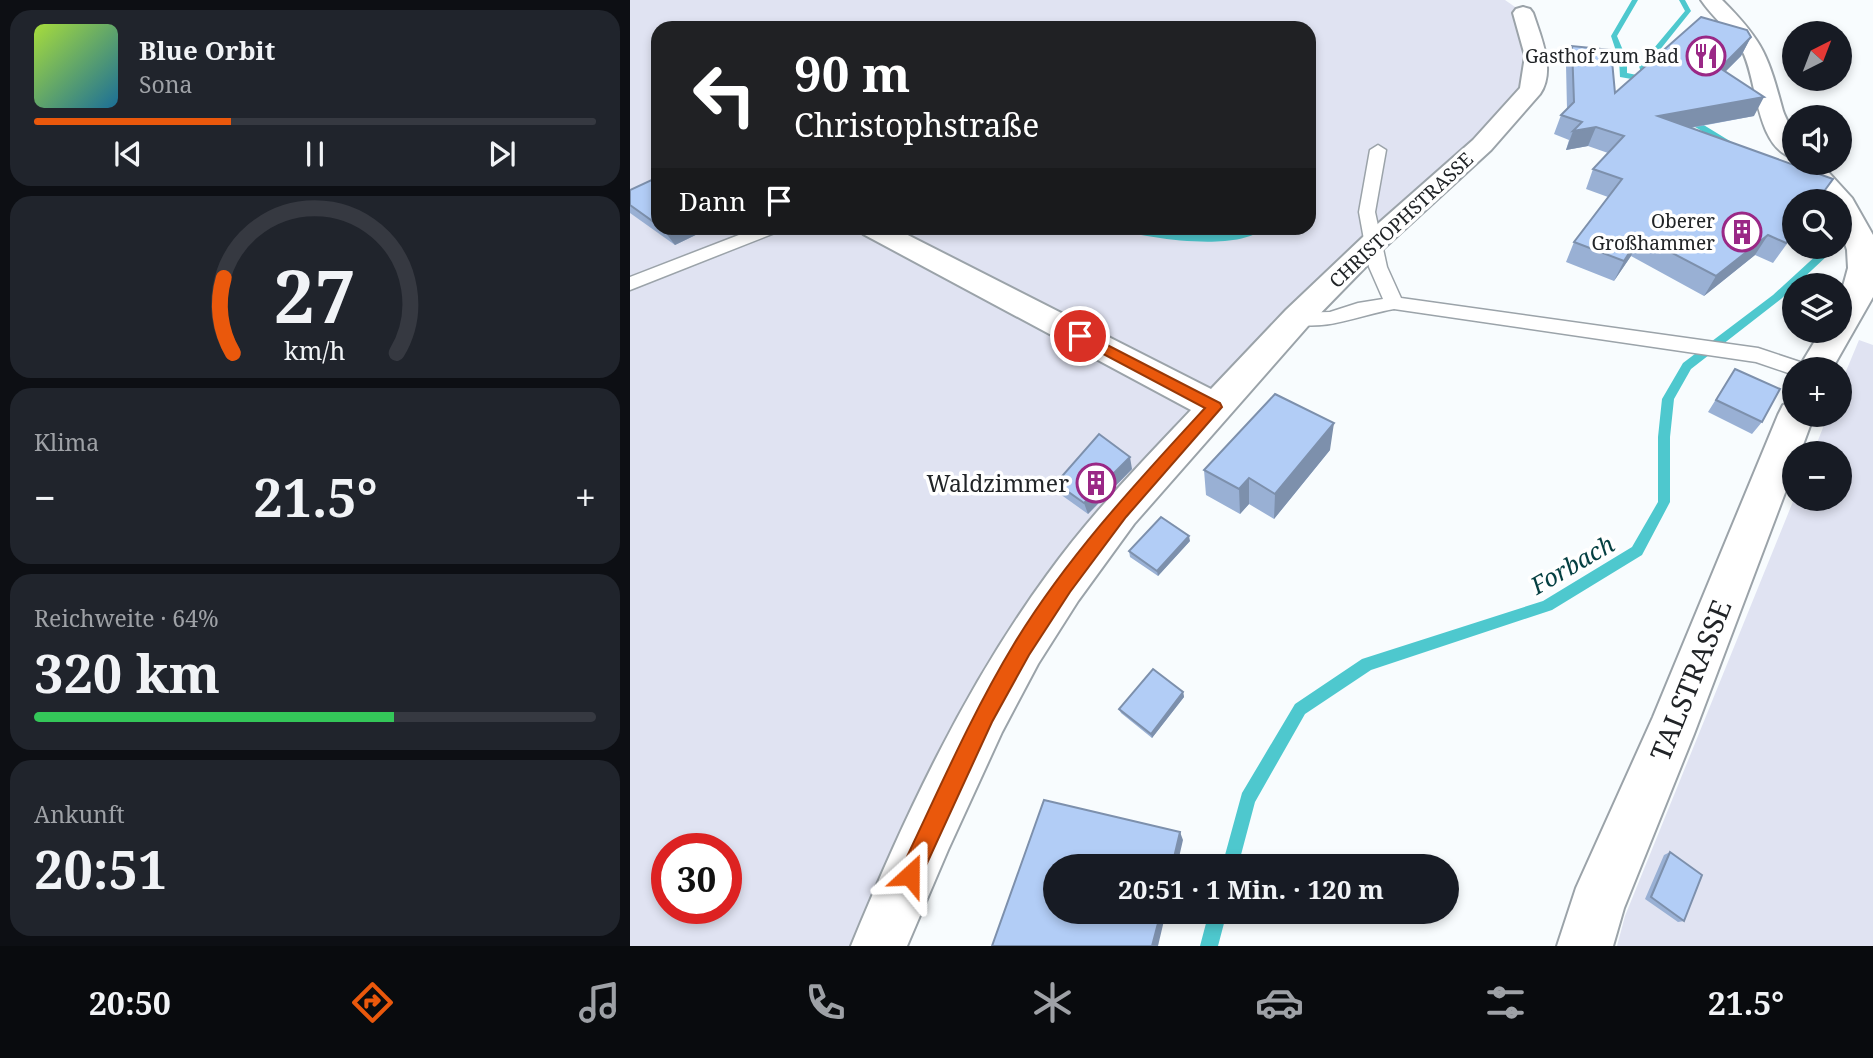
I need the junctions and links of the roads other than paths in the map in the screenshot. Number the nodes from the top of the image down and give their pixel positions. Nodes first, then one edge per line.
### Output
1 (1712, 0) edge
2 (1523, 13) dead end
3 (1782, 134) edge
4 (1378, 150) dead end
5 (1817, 175) edge
6 (753, 235) edge
7 (886, 235) edge
8 (1374, 242) junction
9 (630, 284) edge
10 (1394, 303) junction
11 (1852, 304) edge
12 (1297, 318) junction
13 (1782, 364) edge
14 (1215, 407) junction
15 (1791, 427) edge
16 (879, 946) edge
17 (1585, 946) edge

1 - 3 street
2 - 8 street, CHRISTOPHSTRASSE
4 - 8 lane
5 - 11 street
6 - 9 lane
7 - 14 street
8 - 10 lane
8 - 12 street, CHRISTOPHSTRASSE
10 - 12 lane
10 - 13 lane
12 - 14 street, CHRISTOPHSTRASSE
14 - 16 street, CHRISTOPHSTRASSE
15 - 17 street, TALSTRASSE

